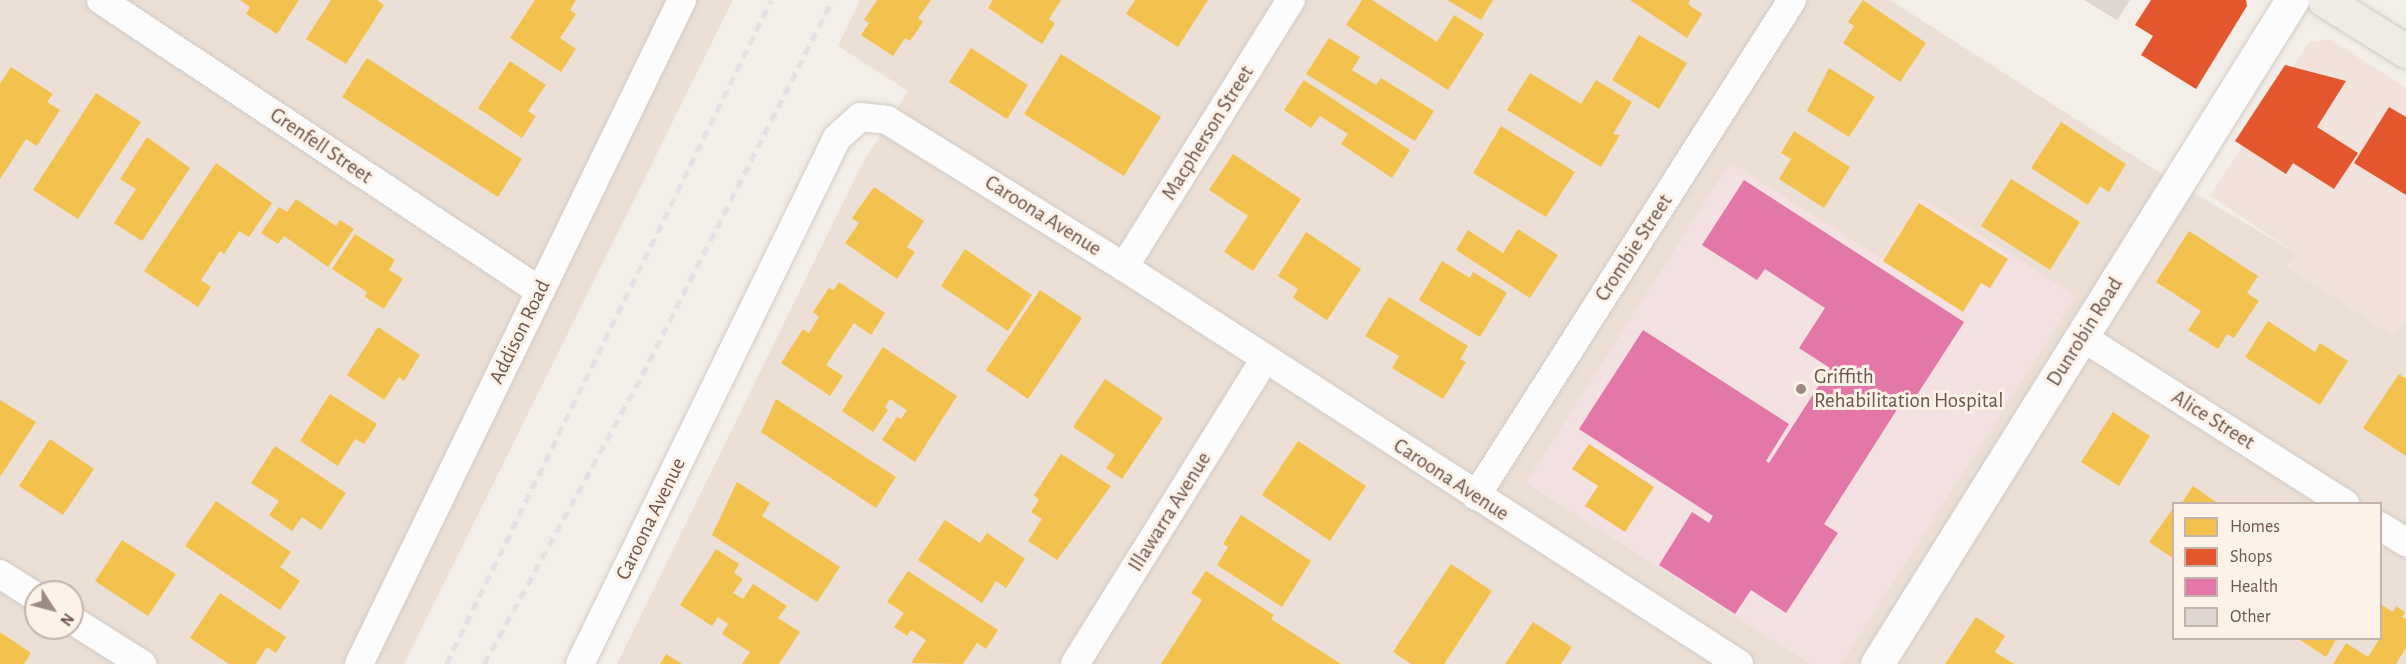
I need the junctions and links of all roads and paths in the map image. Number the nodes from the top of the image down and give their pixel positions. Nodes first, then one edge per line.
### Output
1 (101, 0) edge
2 (682, 0) edge
3 (1292, 0) edge
4 (1792, 0) edge
5 (2292, 0) edge
6 (2324, 0) edge
7 (2406, 51) edge
8 (1124, 267) junction
9 (540, 291) junction
10 (2082, 337) junction
11 (1265, 359) junction
12 (1476, 496) junction
13 (2342, 502) edge
14 (2382, 527) edge
15 (2406, 542) edge
16 (0, 574) edge
17 (24, 589) edge
18 (84, 628) edge
19 (142, 664) edge
20 (359, 664) edge
21 (580, 664) edge
22 (1076, 664) edge
23 (1739, 664) edge
24 (1877, 664) edge

1 - 9 street, Grenfell Street
2 - 9 street, Addison Road
3 - 8 street, Macpherson Street
4 - 12 street, Crombie Street
5 - 10 street, Dunrobin Road
6 - 7 main road
8 - 11 street, Caroona Avenue
8 - 21 street, Caroona Avenue
9 - 20 street, Addison Road
10 - 13 street, Alice Street
10 - 24 street, Dunrobin Road
11 - 12 street, Caroona Avenue
11 - 22 street, Illawarra Avenue
12 - 23 street, Caroona Avenue
14 - 15 street
16 - 17 street
18 - 19 street

